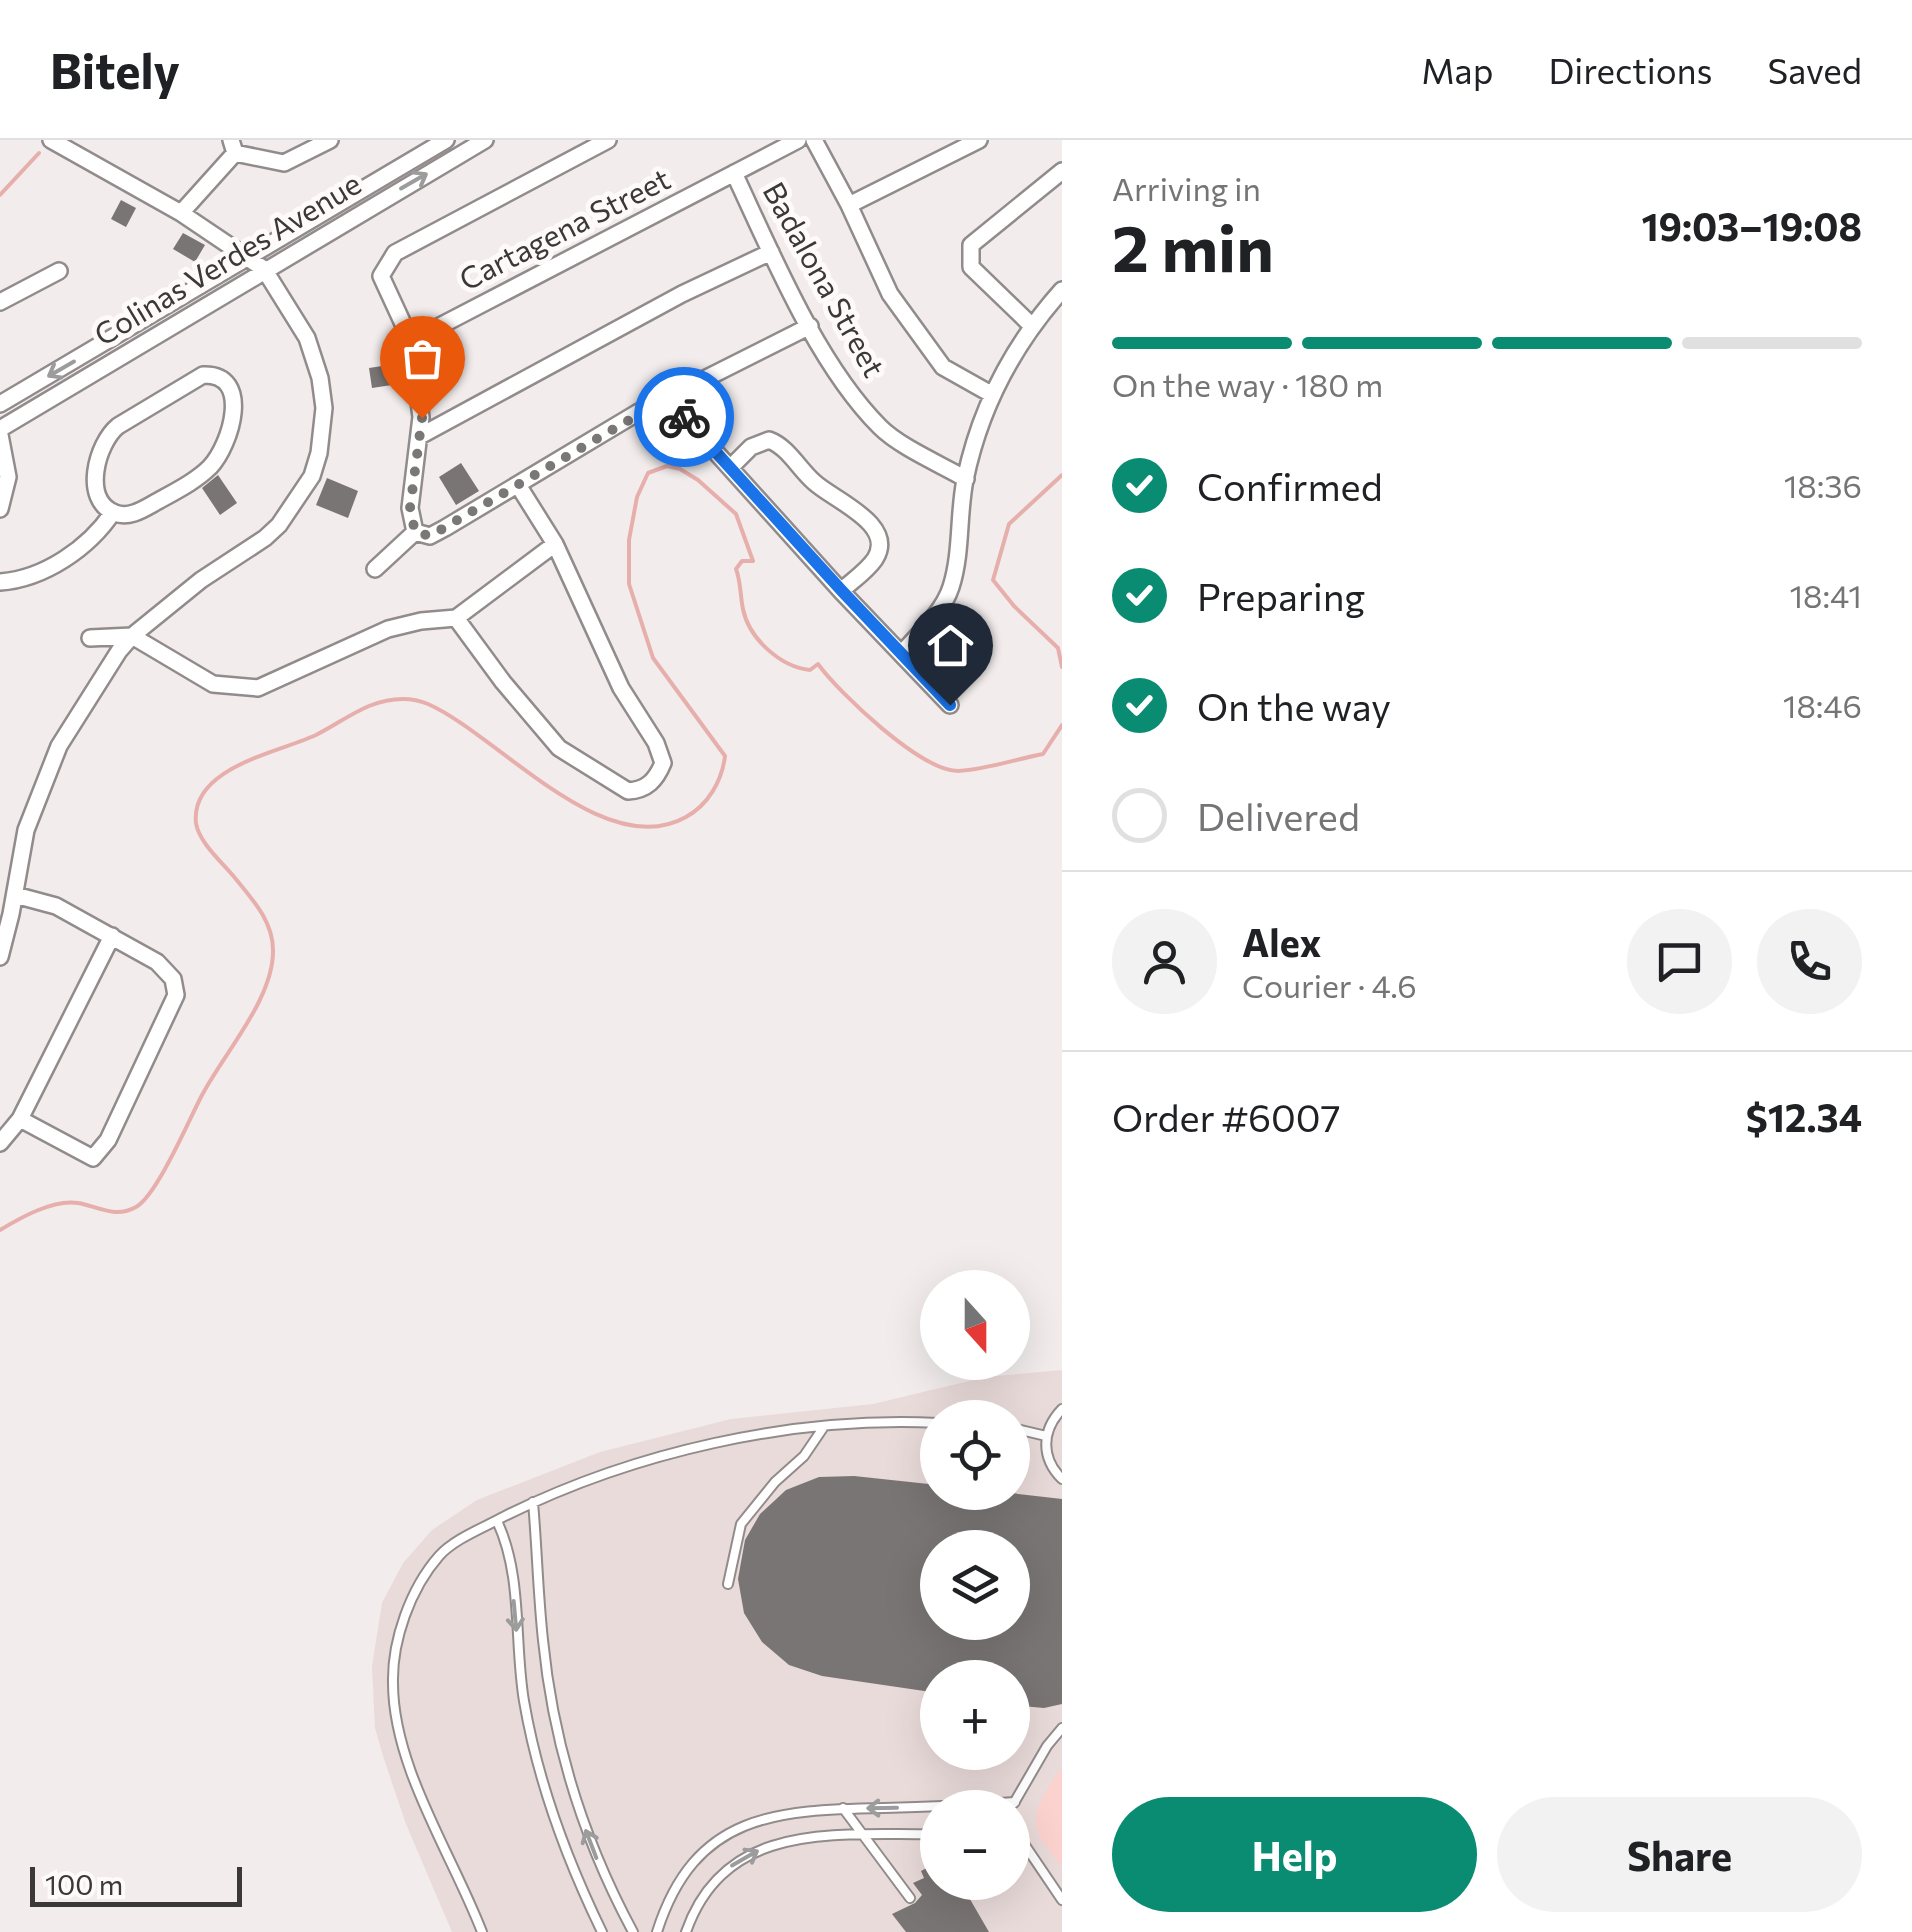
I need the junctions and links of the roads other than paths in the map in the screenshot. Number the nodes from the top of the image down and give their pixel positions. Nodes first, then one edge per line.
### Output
1 (50, 140) edge
2 (330, 140) edge
3 (446, 140) edge
4 (485, 140) edge
5 (608, 140) edge
6 (798, 140) edge
7 (814, 140) edge
8 (979, 140) edge
9 (233, 146) edge
10 (769, 147) edge
11 (1062, 170) edge
12 (734, 173) junction
13 (849, 205) junction
14 (181, 212) junction
15 (771, 252) junction
16 (248, 256) junction
17 (264, 269) junction
18 (59, 271) dead end
19 (1062, 290) edge
20 (0, 302) edge
21 (1031, 325) junction
22 (810, 326) junction
23 (411, 341) junction
24 (990, 394) junction
25 (667, 398) junction
26 (0, 404) edge
27 (0, 432) edge
28 (420, 436) junction
29 (730, 468) junction
30 (966, 478) junction
31 (518, 485) junction
32 (0, 509) edge
33 (112, 512) junction
34 (415, 532) junction
35 (555, 544) junction
36 (375, 569) dead end
37 (0, 582) edge
38 (842, 591) junction
39 (456, 618) junction
40 (132, 636) junction
41 (90, 638) dead end
42 (901, 654) junction
43 (950, 705) dead end
44 (14, 895) junction
45 (112, 936) junction
46 (0, 957) edge
47 (20, 1119) junction
48 (0, 1143) edge
49 (1062, 1409) edge
50 (920, 1423) edge
51 (823, 1428) junction
52 (1030, 1432) edge
53 (1046, 1436) junction
54 (1062, 1479) edge
55 (532, 1502) junction
56 (496, 1521) junction
57 (728, 1584) dead end
58 (1061, 1731) edge
59 (1023, 1790) edge
60 (920, 1807) edge
61 (843, 1808) junction
62 (920, 1834) edge
63 (864, 1836) junction
64 (1030, 1852) edge
65 (1061, 1895) edge
66 (910, 1898) dead end
67 (482, 1932) edge
68 (602, 1932) edge
69 (633, 1932) edge
70 (657, 1932) edge
71 (686, 1932) edge

1 - 14 street
2 - 9 street
3 - 16 street, Colinas Verdes Avenue
17 -> 4 street, Colinas Verdes Avenue
5 - 23 street
6 - 10 street, Cartagena Street
7 - 13 street
8 - 13 street
9 - 14 street
10 - 12 street, Cartagena Street
11 - 21 street
12 - 15 street, Badalona Street
12 - 23 street, Cartagena Street
13 - 24 street
14 - 16 street
15 - 22 street, Badalona Street
15 - 28 street
16 - 17 street
16 -> 26 street, Colinas Verdes Avenue
17 - 27 street, Colinas Verdes Avenue
17 - 40 street
18 - 20 street
19 - 21 street
21 - 24 street
22 - 25 street
22 - 30 street, Badalona Street
23 - 28 street
24 - 30 street
25 - 29 street
25 - 31 street
27 - 32 street
28 - 34 street
29 - 38 street
29 - 38 street
30 - 42 street
31 - 34 street
31 - 35 street
33 - 33 street
33 - 37 street
34 - 36 street
35 - 39 street
35 - 39 street
38 - 42 street
39 - 40 street
40 - 41 street
40 - 44 street
42 - 43 street
44 - 45 street
44 - 46 street
45 - 47 street
45 - 47 street
47 - 48 street
49 - 53 lane
50 - 51 lane
51 - 55 lane
51 - 57 lane
52 - 53 lane
53 - 54 lane
55 - 56 lane
69 -> 55 lane
56 - 67 lane
56 -> 68 lane
58 - 59 lane
60 -> 61 lane
61 - 63 lane
61 - 70 lane
62 - 63 lane
63 - 66 lane
71 -> 63 lane
64 - 65 lane

